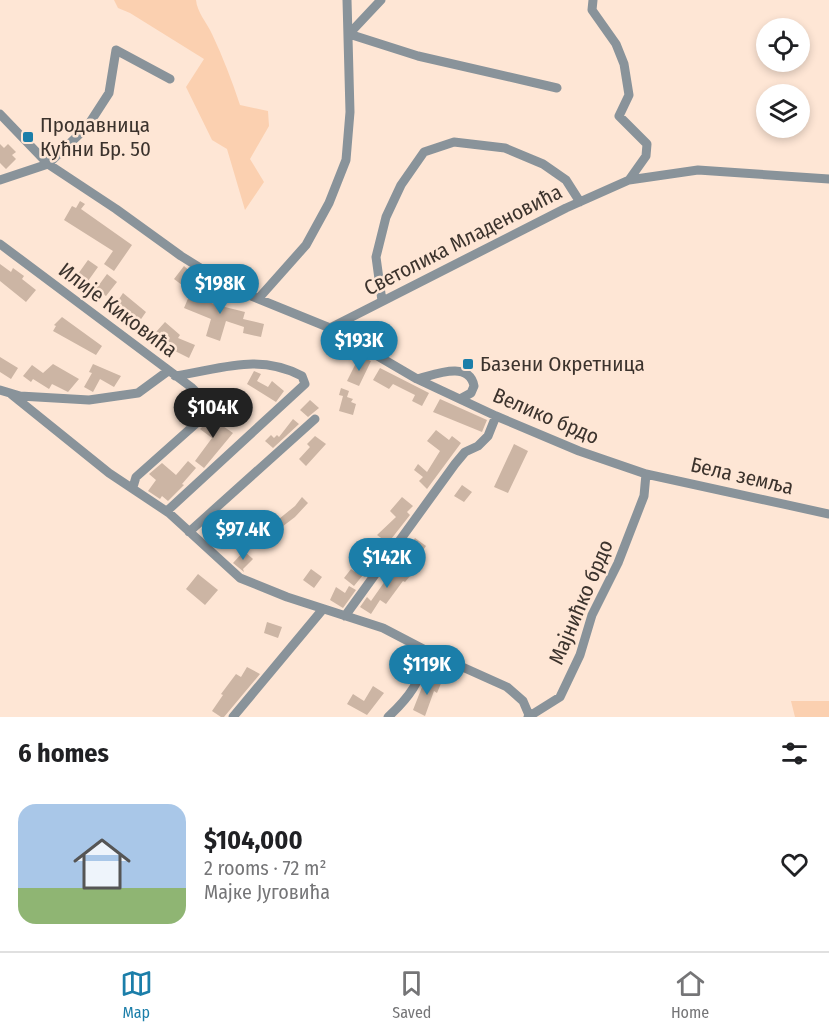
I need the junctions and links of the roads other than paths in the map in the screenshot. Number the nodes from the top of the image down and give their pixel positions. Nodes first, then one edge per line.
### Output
1 (347, 0) edge
2 (381, 0) edge
3 (593, 0) edge
4 (349, 34) junction
5 (170, 79) dead end
6 (557, 88) dead end
7 (0, 114) edge
8 (48, 164) junction
9 (829, 179) edge
10 (0, 180) edge
11 (629, 180) junction
12 (580, 202) junction
13 (0, 244) edge
14 (258, 300) junction
15 (382, 301) junction
16 (330, 328) junction
17 (172, 374) junction
18 (417, 379) junction
19 (0, 390) edge
20 (11, 393) junction
21 (460, 399) junction
22 (495, 416) junction
23 (315, 419) dead end
24 (646, 474) junction
25 (133, 487) junction
26 (167, 511) junction
27 (829, 514) edge
28 (189, 532) junction
29 (323, 609) junction
30 (345, 616) junction
31 (429, 652) junction
32 (528, 716) edge
33 (233, 717) edge
34 (388, 717) edge

1 - 4 street
2 - 4 street
3 - 11 street
4 - 6 street
4 - 14 street
5 - 8 street
7 - 8 street
8 - 10 street
8 - 14 street
9 - 11 street, Светолика Младеновића
11 - 12 street, Светолика Младеновића
12 - 15 street, Светолика Младеновића
12 - 15 street
13 - 17 street, Илије Киковића
14 - 16 street
15 - 16 street, Светолика Младеновића
16 - 18 street, Велико брдо
17 - 20 street
17 - 25 street, Илије Киковића
17 - 26 street
18 - 21 street, Велико брдо
18 - 21 street
19 - 20 street
20 - 25 street
21 - 22 street, Велико брдо
22 - 24 street, Велико брдо
22 - 30 street
23 - 28 street
24 - 27 street, Бела земља
24 - 32 street, Мајнићко брдо
25 - 26 street
26 - 28 street
28 - 29 street
29 - 30 street
29 - 33 street
30 - 31 street
31 - 32 street
31 - 34 street

